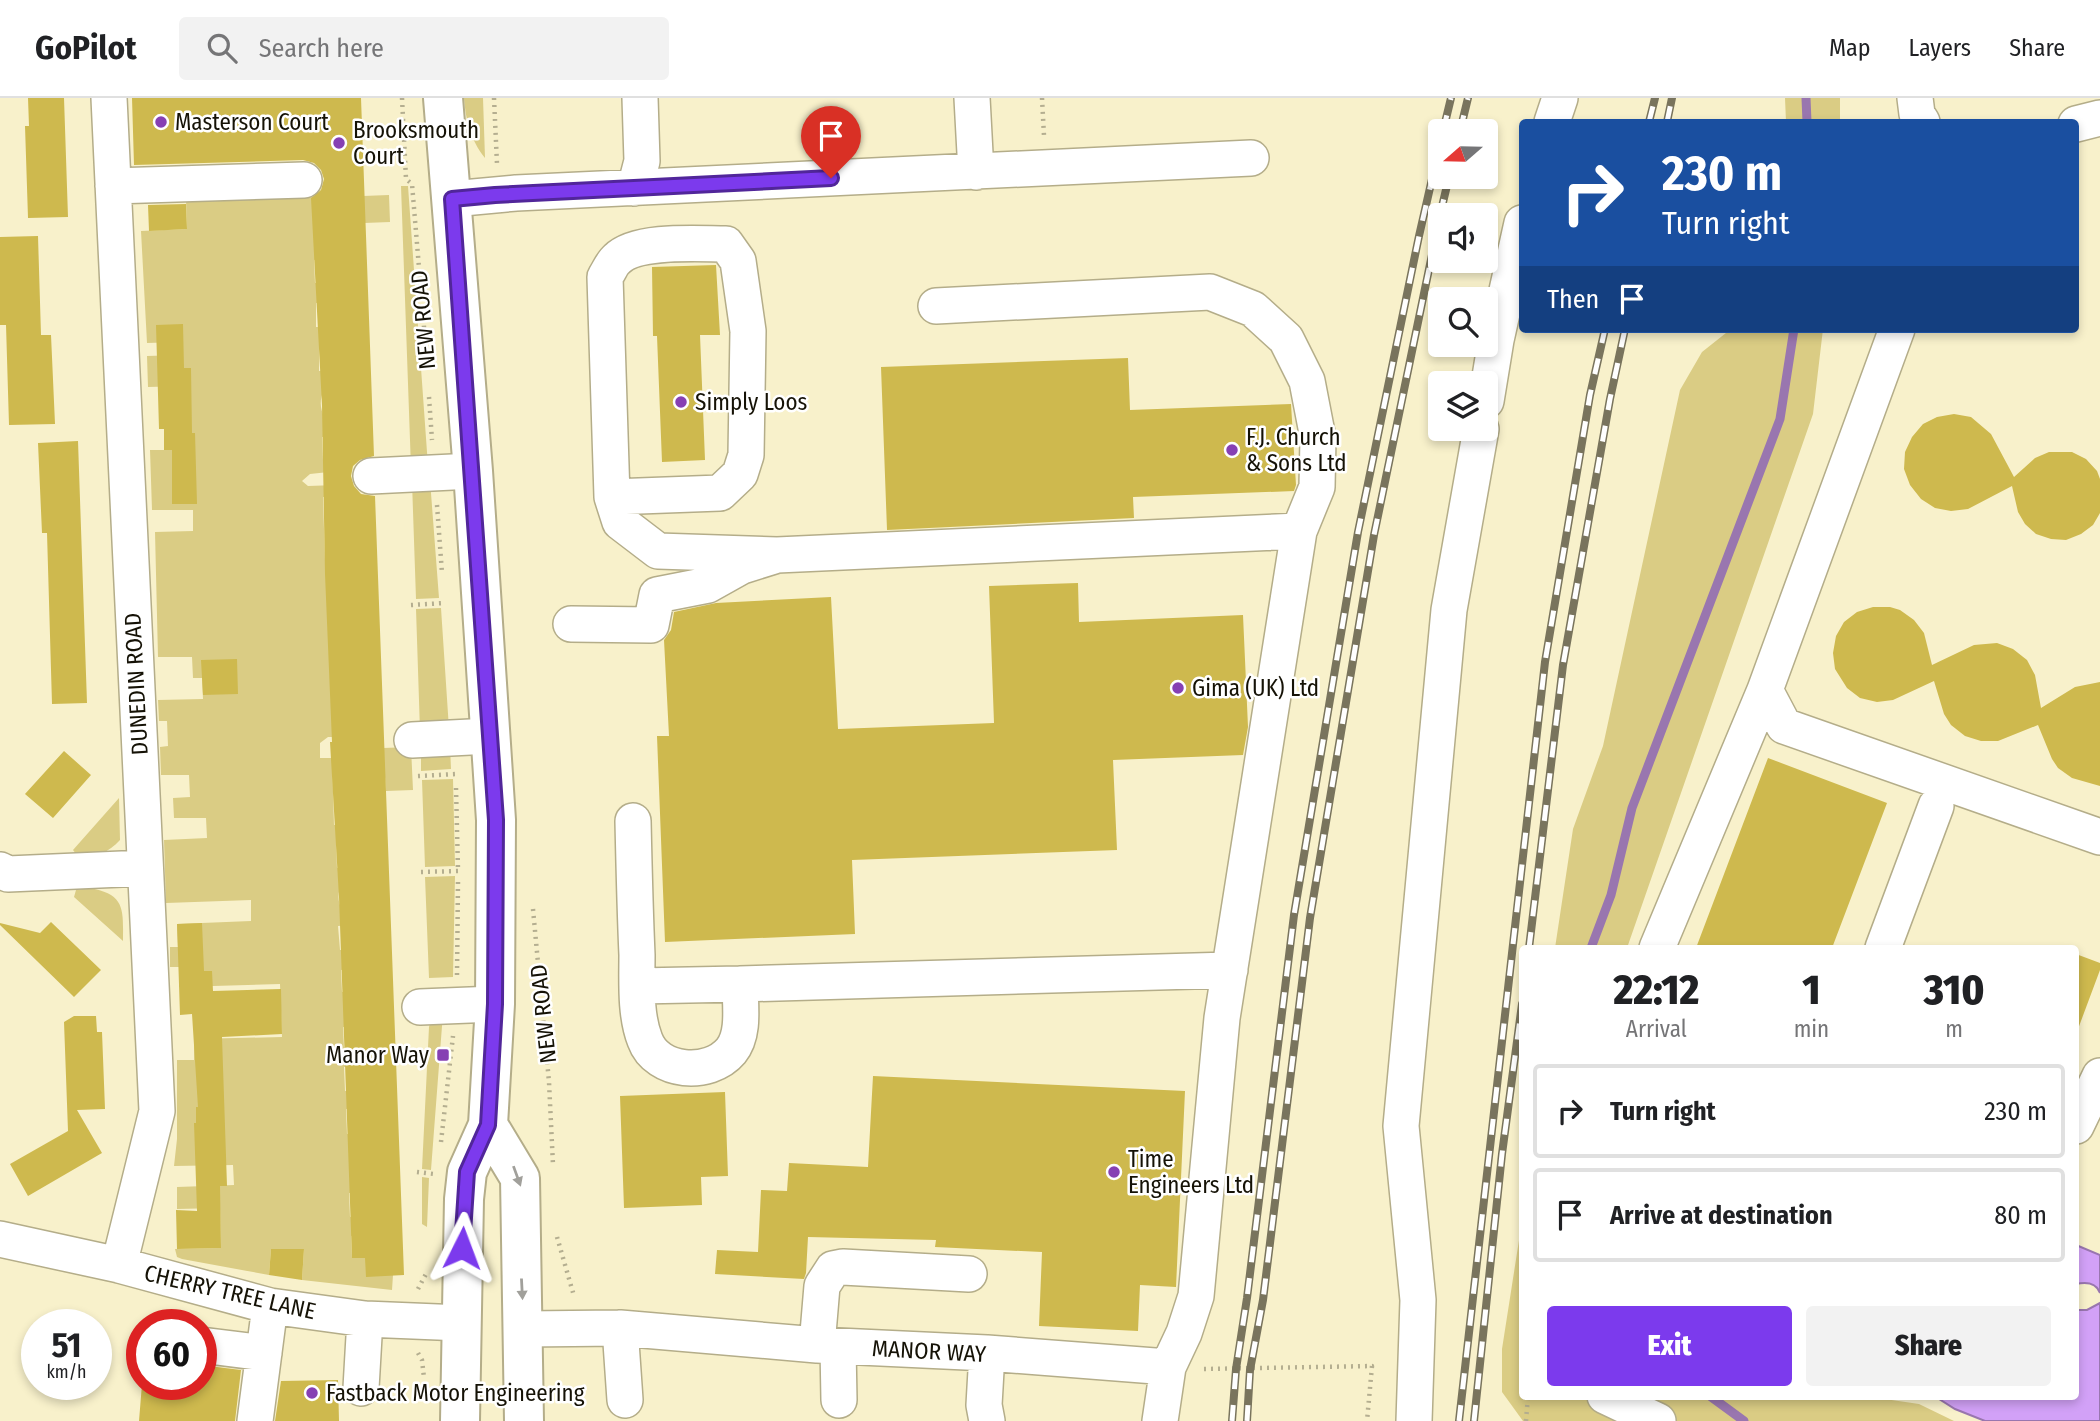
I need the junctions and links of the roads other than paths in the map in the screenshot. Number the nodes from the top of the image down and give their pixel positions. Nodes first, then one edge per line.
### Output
1 (109, 98) edge
2 (443, 98) edge
3 (640, 98) edge
4 (972, 98) edge
5 (1560, 98) edge
6 (1914, 98) edge
7 (2100, 118) edge
8 (1553, 119) edge
9 (1920, 119) edge
10 (2079, 123) edge
11 (1251, 158) dead end
12 (976, 172) junction
13 (304, 180) dead end
14 (113, 186) junction
15 (635, 188) junction
16 (452, 199) junction
17 (1519, 236) edge
18 (936, 306) dead end
19 (1896, 333) edge
20 (1491, 371) edge
21 (1479, 441) edge
22 (473, 471) junction
23 (371, 476) dead end
24 (612, 497) junction
25 (1299, 531) junction
26 (777, 555) junction
27 (571, 624) dead end
28 (1765, 690) junction
29 (490, 736) junction
30 (412, 740) dead end
31 (1936, 806) dead end
32 (633, 821) dead end
33 (2100, 837) edge
34 (145, 868) junction
35 (0, 870) edge
36 (1658, 945) edge
37 (1884, 945) edge
38 (1230, 970) junction
39 (740, 984) junction
40 (638, 986) junction
41 (495, 1004) junction
42 (420, 1007) dead end
43 (2100, 1076) edge
44 (2079, 1120) edge
45 (488, 1125) junction
46 (0, 1239) edge
47 (119, 1265) junction
48 (969, 1274) dead end
49 (270, 1306) junction
50 (365, 1319) junction
51 (462, 1324) junction
52 (620, 1328) junction
53 (524, 1329) junction
54 (827, 1346) junction
55 (217, 1347) edge
56 (264, 1353) junction
57 (987, 1353) junction
58 (1184, 1368) junction
59 (361, 1388) dead end
60 (625, 1400) dead end
61 (839, 1400) dead end
62 (1613, 1400) edge
63 (255, 1421) edge
64 (460, 1421) edge
65 (524, 1421) edge
66 (987, 1421) edge
67 (1160, 1421) edge
68 (1414, 1421) edge
69 (1658, 1421) edge

1 - 14 street, DUNEDIN ROAD
2 - 16 main road, NEW ROAD
3 - 15 street
4 - 12 street
5 - 8 street
6 - 9 street
7 - 10 street
11 - 12 street
12 - 15 street
13 - 14 street
14 - 34 street, DUNEDIN ROAD
15 - 16 street
16 - 22 main road, NEW ROAD
17 - 20 street
18 - 25 street
19 - 28 street
21 - 68 street
22 - 23 street
22 - 29 main road, NEW ROAD
24 - 24 street
24 - 26 street
25 - 26 street
25 - 38 street
26 - 27 street
28 - 33 street
28 - 36 street
29 - 30 street
29 - 41 main road, NEW ROAD
31 - 37 street
32 - 40 street
34 - 35 street
34 - 47 street, DUNEDIN ROAD
38 - 39 street
38 - 58 street
39 - 40 street
39 - 40 street
41 - 42 street
41 - 45 main road, NEW ROAD
43 - 44 street
45 - 51 main road, NEW ROAD
45 -> 53 main road
46 - 47 street, CHERRY TREE LANE
47 - 49 street, CHERRY TREE LANE
48 - 54 street
49 - 50 street, CHERRY TREE LANE
49 - 56 street
50 - 51 street, CHERRY TREE LANE
50 - 59 street
51 - 53 main road
51 - 64 main road, NEW ROAD
52 - 53 street, MANOR WAY
52 - 54 street, MANOR WAY
52 - 60 street
53 - 65 main road
54 - 57 street, MANOR WAY
54 - 61 street
55 - 56 street
56 - 63 street
57 - 58 street, MANOR WAY
57 - 66 street
58 - 67 street
62 - 69 street

